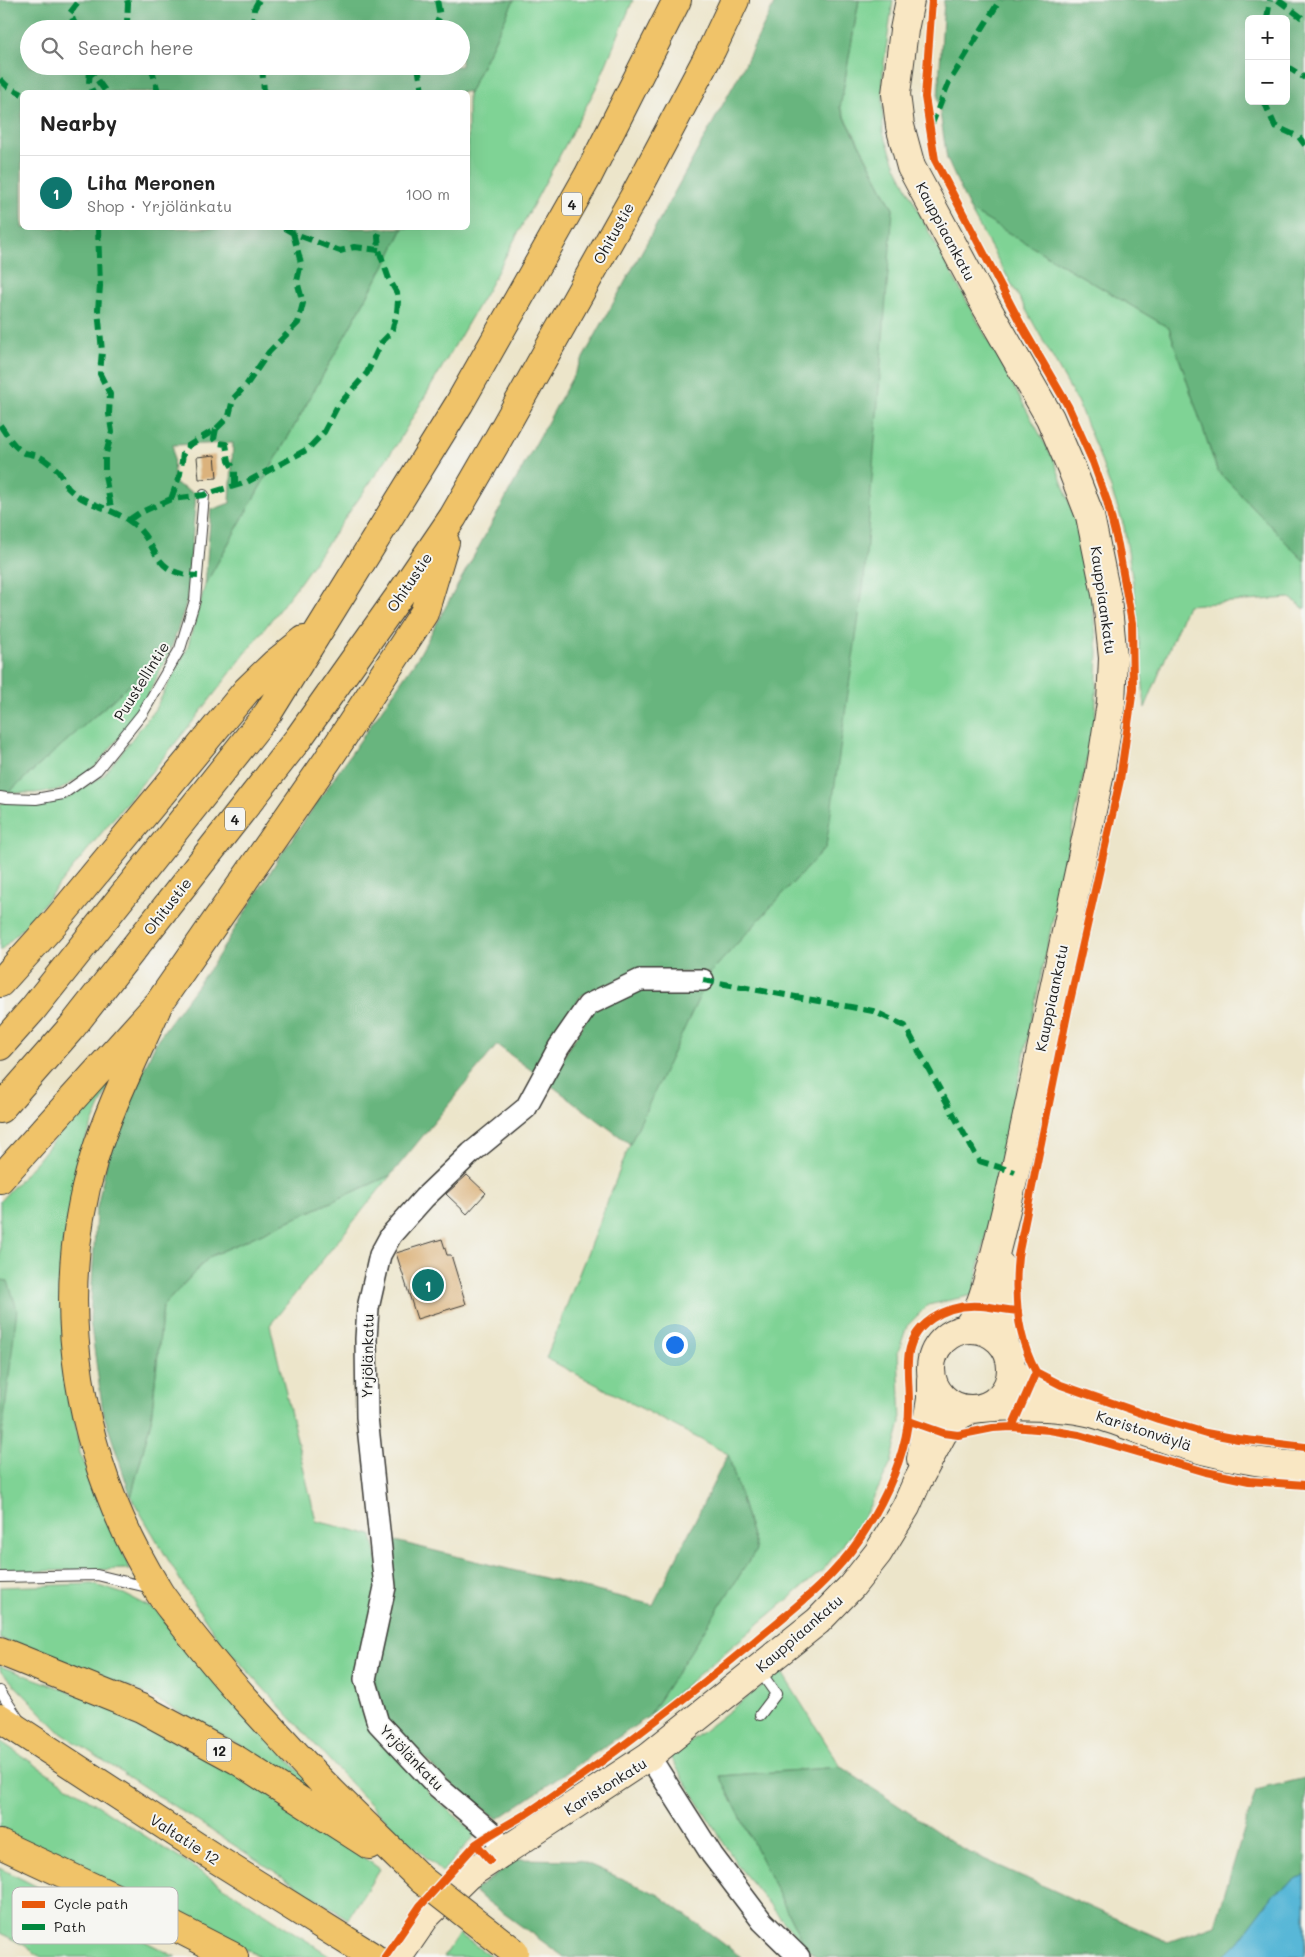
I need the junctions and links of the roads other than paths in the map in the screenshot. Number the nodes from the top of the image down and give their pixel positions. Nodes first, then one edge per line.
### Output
1 (677, 0) edge
2 (735, 0) edge
3 (910, 0) edge
4 (204, 495) dead end
5 (453, 516) junction
6 (319, 628) junction
7 (0, 796) edge
8 (703, 980) dead end
9 (0, 983) edge
10 (159, 1004) junction
11 (0, 1046) edge
12 (0, 1110) edge
13 (0, 1180) edge
14 (1000, 1236) junction
15 (966, 1329) junction
16 (1008, 1358) junction
17 (931, 1379) junction
18 (976, 1409) junction
19 (1090, 1413) junction
20 (1305, 1466) edge
21 (916, 1482) junction
22 (0, 1577) edge
23 (157, 1590) junction
24 (0, 1651) edge
25 (758, 1669) junction
26 (0, 1691) edge
27 (760, 1715) dead end
28 (0, 1718) edge
29 (32, 1740) junction
30 (649, 1756) junction
31 (0, 1844) edge
32 (505, 1851) junction
33 (422, 1880) junction
34 (92, 1887) edge
35 (178, 1928) edge
36 (518, 1954) edge
37 (234, 1957) edge
38 (373, 1957) edge
39 (398, 1957) edge
40 (799, 1957) edge

1 - 6 highway, 4
2 - 5 highway, Ohitustie / 4
3 - 14 street, Kauppiaankatu
4 - 7 lane, Puustellintie
5 - 10 highway
5 - 12 highway, Ohitustie / 4
6 - 9 highway
6 - 11 highway, 4
8 - 32 street, Yrjölänkatu
10 - 13 highway
10 - 23 highway
14 - 15 street, Kauppiaankatu
14 - 16 street, Kauppiaankatu
15 - 16 street
15 - 17 street
16 - 18 street
16 - 19 street
17 - 18 street
17 - 21 street
18 - 19 street, Karistonväylä
18 - 21 street
19 - 20 street, Karistonväylä
21 - 25 street, Kauppiaankatu
22 - 23 lane
23 - 33 highway
24 - 33 highway, 12
25 - 27 lane
25 - 30 street, Kauppiaankatu
26 - 29 lane
28 - 29 highway, Valtatie 12
29 - 38 highway, Valtatie 12
30 - 32 street, Karistonkatu
30 - 40 street, Karistonkatu
31 - 34 highway
32 - 39 street, Karistonkatu
33 - 36 highway, 12, bridge
35 - 37 highway

